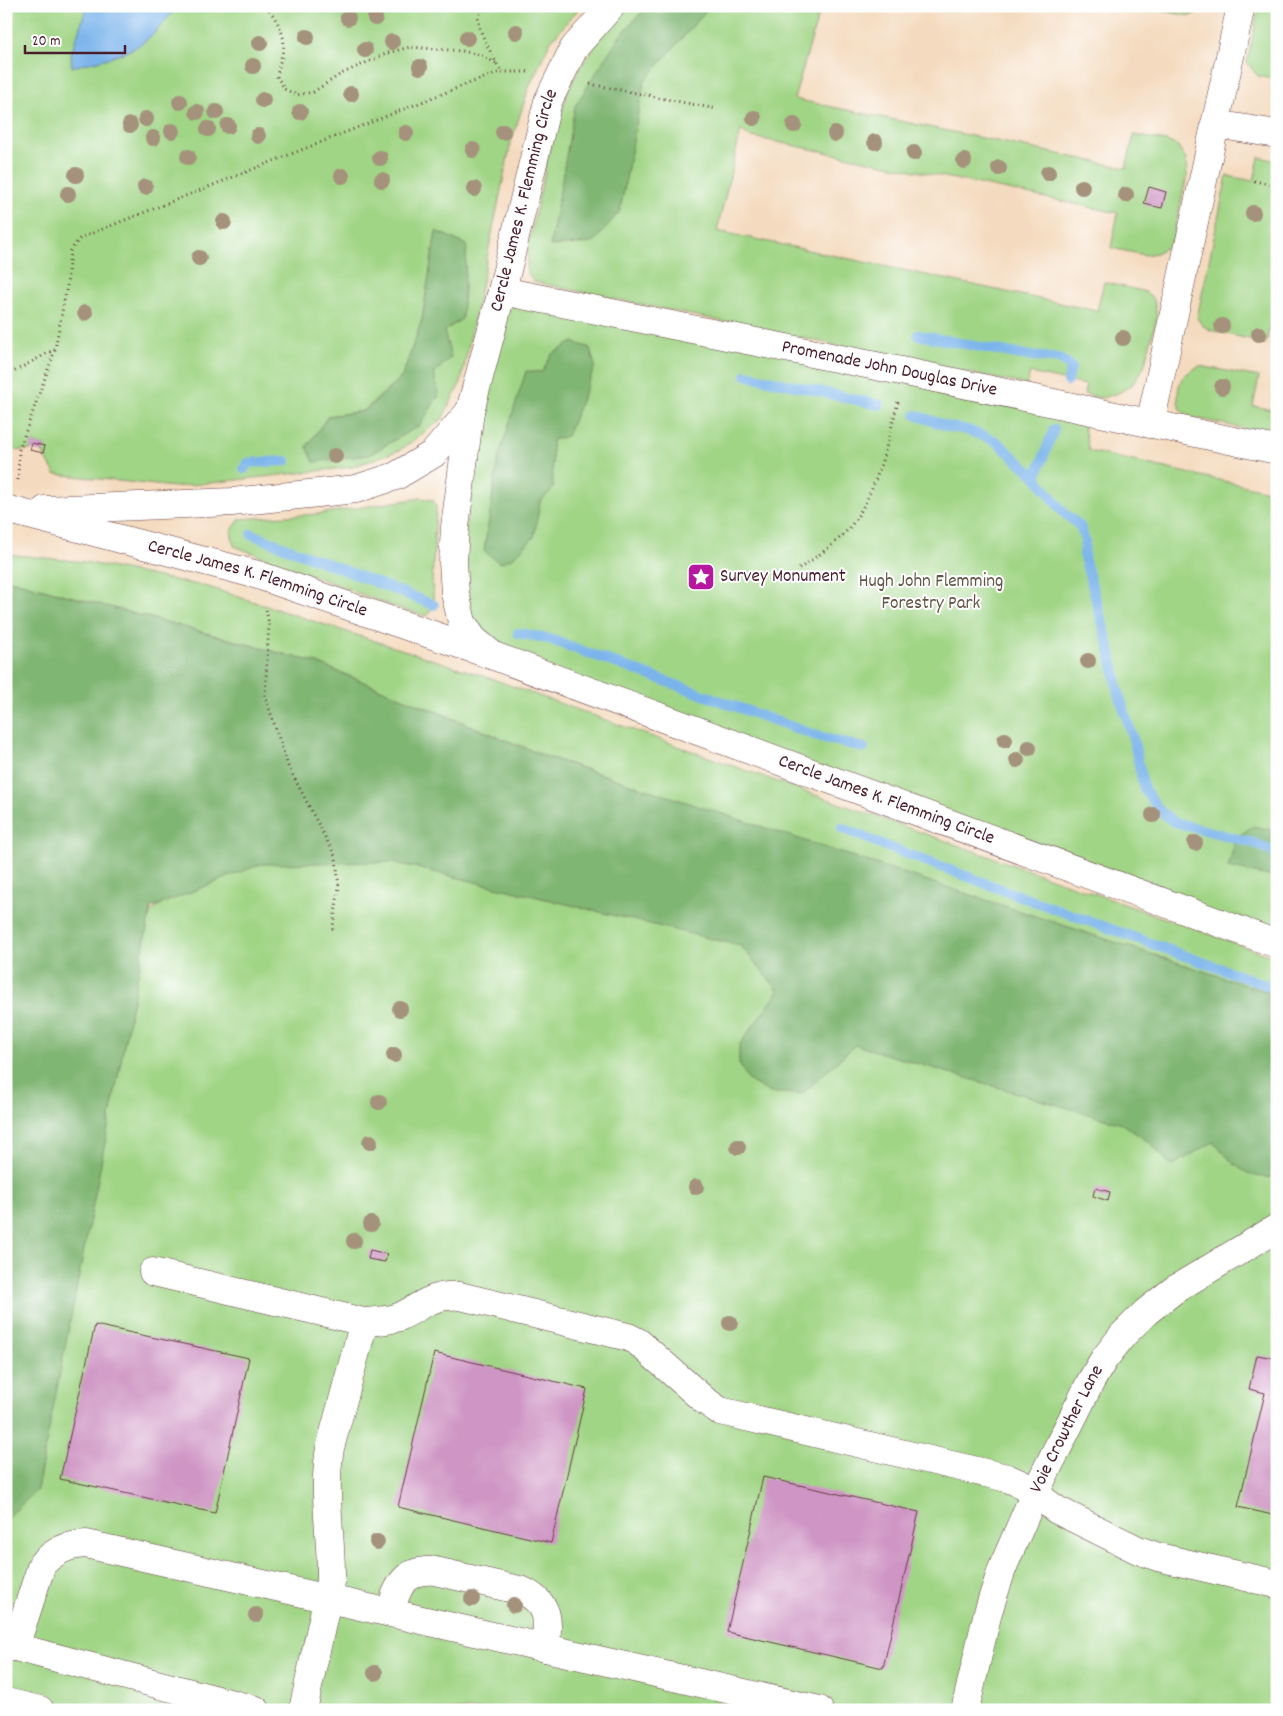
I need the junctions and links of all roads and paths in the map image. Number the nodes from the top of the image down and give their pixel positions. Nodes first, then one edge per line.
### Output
1 (267, 6) edge
2 (487, 6) edge
3 (611, 6) edge
4 (1241, 6) edge
5 (496, 63) junction
6 (501, 72) junction
7 (529, 72) dead end
8 (581, 82) dead end
9 (717, 109) dead end
10 (1215, 124) junction
11 (1277, 134) edge
12 (1254, 181) dead end
13 (1276, 185) edge
14 (502, 291) junction
15 (55, 349) junction
16 (906, 372) junction
17 (6, 376) edge
18 (470, 411) junction
19 (1150, 424) junction
20 (1277, 450) edge
21 (12, 510) edge
22 (799, 569) dead end
23 (258, 575) junction
24 (494, 656) junction
25 (332, 933) dead end
26 (1277, 944) edge
27 (1277, 1228) edge
28 (153, 1272) dead end
29 (364, 1322) junction
30 (1034, 1495) junction
31 (1277, 1584) edge
32 (327, 1598) junction
33 (390, 1612) junction
34 (11, 1647) edge
35 (545, 1648) junction
36 (6, 1702) edge
37 (40, 1710) edge
38 (256, 1710) edge
39 (303, 1710) edge
40 (819, 1710) edge
41 (965, 1710) edge

1 - 5 path
2 - 5 path
3 - 14 street, Cercle James K. Flemming Circle
4 - 10 street
5 - 6 path
6 - 7 path
6 - 15 path
8 - 9 path
10 - 11 street
10 - 19 street
12 - 13 path
14 - 16 street, Promenade John Douglas Drive
14 - 18 street, Cercle James K. Flemming Circle
15 - 17 path
15 - 21 path
16 - 19 street, Promenade John Douglas Drive
16 - 22 path
18 - 21 street, Cercle James K. Flemming Circle
18 - 24 street, Cercle James K. Flemming Circle
19 - 20 street, Promenade John Douglas Drive
21 - 23 street, Cercle James K. Flemming Circle
23 - 24 street, Cercle James K. Flemming Circle
23 - 25 path
24 - 26 street, Cercle James K. Flemming Circle
27 - 30 street, Voie Crowther Lane
28 - 29 street
29 - 30 street
29 - 32 street
30 - 31 street
30 - 41 street, Voie Crowther Lane
32 - 33 street
32 - 34 street
32 - 39 street
33 - 35 street
33 - 35 street
34 - 38 street
35 - 40 street
36 - 37 street

